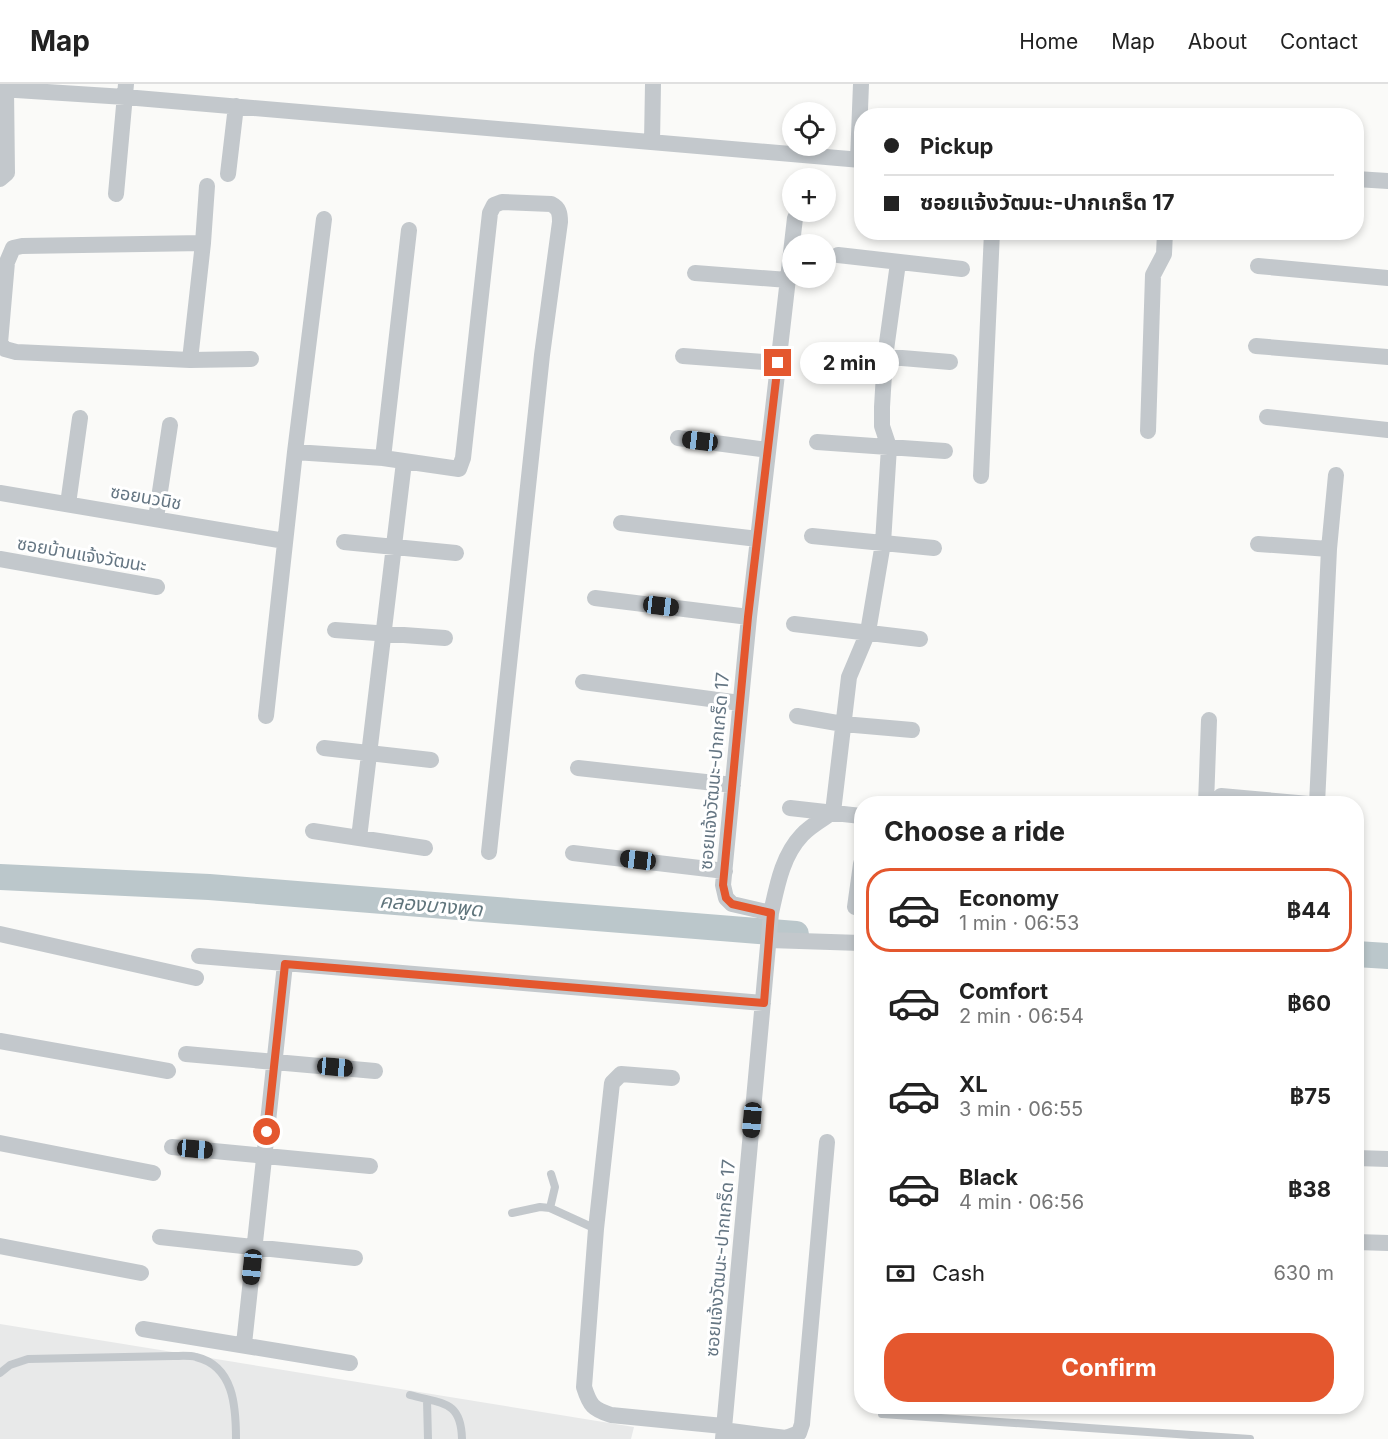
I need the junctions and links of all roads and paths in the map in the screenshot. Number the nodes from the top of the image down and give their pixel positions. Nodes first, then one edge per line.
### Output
1 (653, 84) edge
2 (861, 84) edge
3 (3, 89) edge
4 (126, 90) edge
5 (236, 106) junction
6 (861, 108) edge
7 (652, 142) junction
8 (854, 159) edge
9 (228, 174) dead end
10 (0, 179) edge
11 (1364, 179) edge
12 (1388, 181) edge
13 (207, 186) dead end
14 (116, 194) dead end
15 (324, 219) dead end
16 (409, 230) dead end
17 (992, 240) edge
18 (1165, 240) edge
19 (203, 243) junction
20 (838, 255) dead end
21 (898, 263) junction
22 (1258, 266) dead end
23 (962, 269) dead end
24 (695, 273) dead end
25 (1388, 278) edge
26 (782, 280) edge
27 (787, 288) edge
28 (1, 325) edge
29 (1256, 346) dead end
30 (830, 352) dead end
31 (683, 356) dead end
32 (885, 357) junction
33 (1388, 357) edge
34 (251, 359) dead end
35 (190, 360) junction
36 (950, 362) dead end
37 (778, 363) junction
38 (1267, 417) dead end
39 (80, 418) dead end
40 (170, 424) dead end
41 (1388, 430) edge
42 (1148, 431) dead end
43 (678, 438) dead end
44 (817, 442) dead end
45 (889, 447) junction
46 (768, 450) junction
47 (945, 451) dead end
48 (295, 452) junction
49 (383, 459) junction
50 (404, 462) junction
51 (1335, 475) dead end
52 (981, 476) dead end
53 (0, 493) edge
54 (68, 504) junction
55 (156, 518) junction
56 (621, 523) dead end
57 (812, 536) dead end
58 (758, 539) junction
59 (285, 541) junction
60 (344, 542) dead end
61 (883, 543) junction
62 (1258, 544) dead end
63 (393, 548) junction
64 (934, 548) dead end
65 (1329, 549) junction
66 (456, 553) dead end
67 (0, 560) edge
68 (157, 587) dead end
69 (595, 598) dead end
70 (748, 617) junction
71 (794, 624) dead end
72 (335, 630) dead end
73 (868, 632) junction
74 (383, 635) junction
75 (445, 638) dead end
76 (920, 639) dead end
77 (583, 682) dead end
78 (740, 703) junction
79 (266, 716) dead end
80 (797, 716) dead end
81 (1209, 720) dead end
82 (843, 724) junction
83 (912, 730) dead end
84 (324, 748) dead end
85 (369, 753) junction
86 (431, 760) dead end
87 (578, 768) dead end
88 (733, 785) junction
89 (1206, 796) edge
90 (1317, 796) edge
91 (790, 808) dead end
92 (833, 812) junction
93 (854, 815) edge
94 (313, 831) dead end
95 (359, 838) junction
96 (425, 848) dead end
97 (489, 852) dead end
98 (573, 853) dead end
99 (725, 871) junction
100 (770, 929) junction
101 (0, 934) edge
102 (854, 942) edge
103 (199, 956) dead end
104 (285, 964) junction
105 (196, 978) dead end
106 (764, 1003) junction
107 (0, 1041) edge
108 (186, 1054) dead end
109 (274, 1062) junction
110 (168, 1071) dead end
111 (375, 1071) dead end
112 (672, 1078) dead end
113 (826, 1142) dead end
114 (0, 1143) edge
115 (172, 1147) dead end
116 (264, 1156) junction
117 (1364, 1158) edge
118 (1388, 1159) edge
119 (370, 1166) dead end
120 (153, 1173) dead end
121 (551, 1174) dead end
122 (550, 1208) junction
123 (512, 1213) dead end
124 (596, 1229) junction
125 (160, 1237) dead end
126 (1364, 1242) edge
127 (1388, 1243) edge
128 (0, 1246) edge
129 (254, 1247) junction
130 (355, 1258) dead end
131 (141, 1274) dead end
132 (143, 1329) dead end
133 (244, 1344) junction
134 (350, 1363) dead end
135 (0, 1372) edge
136 (410, 1395) dead end
137 (427, 1400) junction
138 (882, 1414) dead end
139 (723, 1432) edge
140 (236, 1439) edge
141 (428, 1439) edge
142 (462, 1439) edge
143 (1250, 1439) edge

1 - 7 street
2 - 6 street
3 - 4 street
3 - 10 street
4 - 5 street
4 - 14 street
5 - 7 street
5 - 9 street
7 - 8 street
11 - 12 street
13 - 19 street
15 - 48 street
16 - 49 street
17 - 52 street
18 - 42 street
19 - 28 street
19 - 35 street
20 - 21 street
21 - 23 street
21 - 32 street
22 - 25 street
24 - 26 street
27 - 37 street, ซอยแจ้งวัฒนะ-ปากเกร็ด 17
28 - 35 street
29 - 33 street
30 - 32 street
31 - 37 street
32 - 36 street
32 - 45 street
34 - 35 street
37 - 46 street, ซอยแจ้งวัฒนะ-ปากเกร็ด 17
38 - 41 street
39 - 54 street
40 - 55 street
43 - 46 street
44 - 45 street
45 - 47 street
45 - 61 street
46 - 58 street, ซอยแจ้งวัฒนะ-ปากเกร็ด 17
48 - 49 street
48 - 59 street
49 - 50 street
50 - 63 street
50 - 97 street
51 - 65 street
53 - 54 street, ซอยนวนิช
54 - 55 street, ซอยนวนิช
55 - 59 street, ซอยนวนิช
56 - 58 street
57 - 61 street
58 - 70 street, ซอยแจ้งวัฒนะ-ปากเกร็ด 17
59 - 79 street
60 - 63 street
61 - 64 street
61 - 73 street
62 - 65 street
63 - 66 street
63 - 74 street
65 - 90 street
67 - 68 street, ซอยบ้านแจ้งวัฒนะ
69 - 70 street
70 - 78 street, ซอยแจ้งวัฒนะ-ปากเกร็ด 17
71 - 73 street
72 - 74 street
73 - 76 street
73 - 82 street
74 - 75 street
74 - 85 street
77 - 78 street
78 - 88 street, ซอยแจ้งวัฒนะ-ปากเกร็ด 17
80 - 82 street
81 - 89 street
82 - 83 street
82 - 92 street
84 - 85 street
85 - 86 street
85 - 95 street
87 - 88 street
88 - 99 street, ซอยแจ้งวัฒนะ-ปากเกร็ด 17
91 - 92 street
92 - 93 street
92 - 100 street
94 - 95 street
95 - 96 street
98 - 99 street
99 - 100 street, ซอยแจ้งวัฒนะ-ปากเกร็ด 17
100 - 102 street
100 - 106 street, ซอยแจ้งวัฒนะ-ปากเกร็ด 17
101 - 105 street
103 - 104 street
104 - 106 street
104 - 109 street
106 - 139 street, ซอยแจ้งวัฒนะ-ปากเกร็ด 17
107 - 110 street
108 - 109 street
109 - 111 street
109 - 116 street
112 - 124 street
113 - 139 street
114 - 120 street
115 - 116 street
116 - 119 street
116 - 129 street
117 - 118 street
121 - 122 lane
122 - 123 lane
122 - 124 lane
124 - 139 street
125 - 129 street
126 - 127 street
128 - 131 street
129 - 130 street
129 - 133 street
132 - 133 street
133 - 134 street
135 - 140 lane
136 - 137 lane
137 - 141 lane
137 - 142 lane
138 - 143 lane

